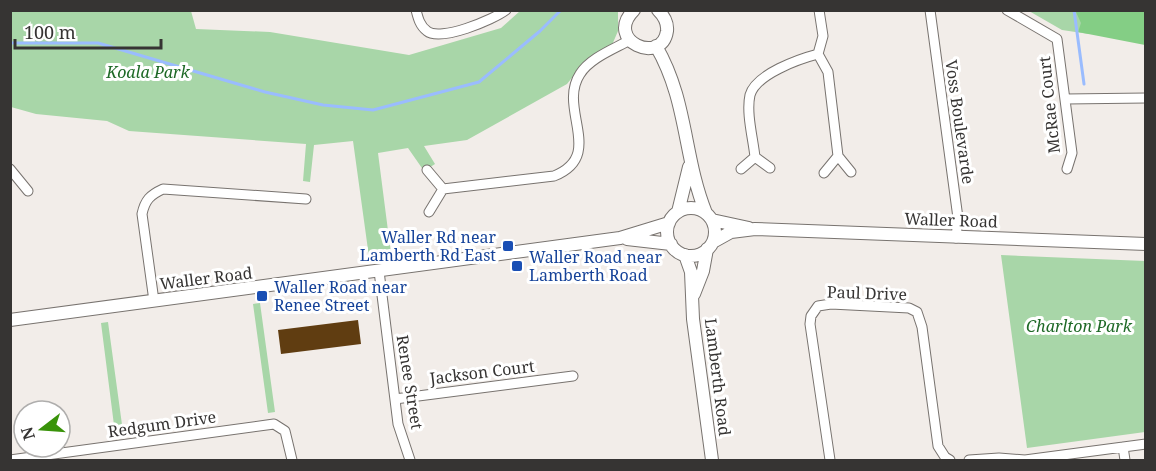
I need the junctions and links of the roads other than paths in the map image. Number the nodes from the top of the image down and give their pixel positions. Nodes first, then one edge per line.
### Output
1 (417, 10) edge
2 (506, 10) edge
3 (819, 10) edge
4 (930, 10) edge
5 (1007, 10) edge
6 (634, 11) edge
7 (665, 12) edge
8 (630, 40) junction
9 (656, 46) junction
10 (818, 54) junction
11 (1146, 98) edge
12 (1066, 99) junction
13 (838, 156) junction
14 (755, 157) junction
15 (690, 165) junction
16 (770, 168) dead end
17 (10, 169) edge
18 (741, 169) dead end
19 (1067, 169) dead end
20 (427, 170) dead end
21 (824, 172) dead end
22 (851, 172) dead end
23 (443, 189) junction
24 (28, 191) dead end
25 (306, 199) dead end
26 (429, 212) dead end
27 (678, 212) junction
28 (709, 216) junction
29 (669, 223) junction
30 (755, 229) junction
31 (620, 238) junction
32 (956, 238) junction
33 (671, 244) junction
34 (1146, 244) edge
35 (710, 246) junction
36 (685, 255) junction
37 (379, 271) junction
38 (693, 297) junction
39 (154, 301) junction
40 (10, 320) edge
41 (573, 376) dead end
42 (395, 399) junction
43 (1146, 444) edge
44 (1124, 447) junction
45 (10, 460) edge
46 (292, 460) edge
47 (410, 460) edge
48 (712, 460) edge
49 (830, 460) edge
50 (950, 460) edge
51 (969, 460) edge
52 (1125, 460) edge

1 - 2 street
3 - 10 street
4 - 32 street, Voss Boulevarde
5 - 12 street, McRae Court
6 - 8 street
7 - 9 street
8 - 9 street
8 - 23 street
9 - 15 street
10 - 13 street
10 - 14 street
11 - 12 street
12 - 19 street, McRae Court
13 - 21 street
13 - 22 street
14 - 16 street
14 - 18 street
15 - 27 street
15 - 28 street
17 - 24 street
20 - 23 street
23 - 26 street
25 - 39 street
27 - 28 street
27 - 29 street
28 - 30 street, Waller Road
28 - 35 street
29 - 31 street, Waller Road
29 - 33 street
30 - 32 street, Waller Road
30 - 35 street, Waller Road
31 - 33 street, Waller Road
31 - 37 street, Waller Road
32 - 34 street, Waller Road
33 - 36 street
35 - 36 street
35 - 38 street, Lamberth Road
36 - 38 street, Lamberth Road
37 - 39 street, Waller Road
37 - 42 street, Renee Street
38 - 48 street, Lamberth Road
39 - 40 street, Waller Road
41 - 42 street, Jackson Court
42 - 47 street, Renee Street
43 - 44 street
44 - 51 street
44 - 52 street
45 - 46 street, Redgum Drive
49 - 50 street, Paul Drive

